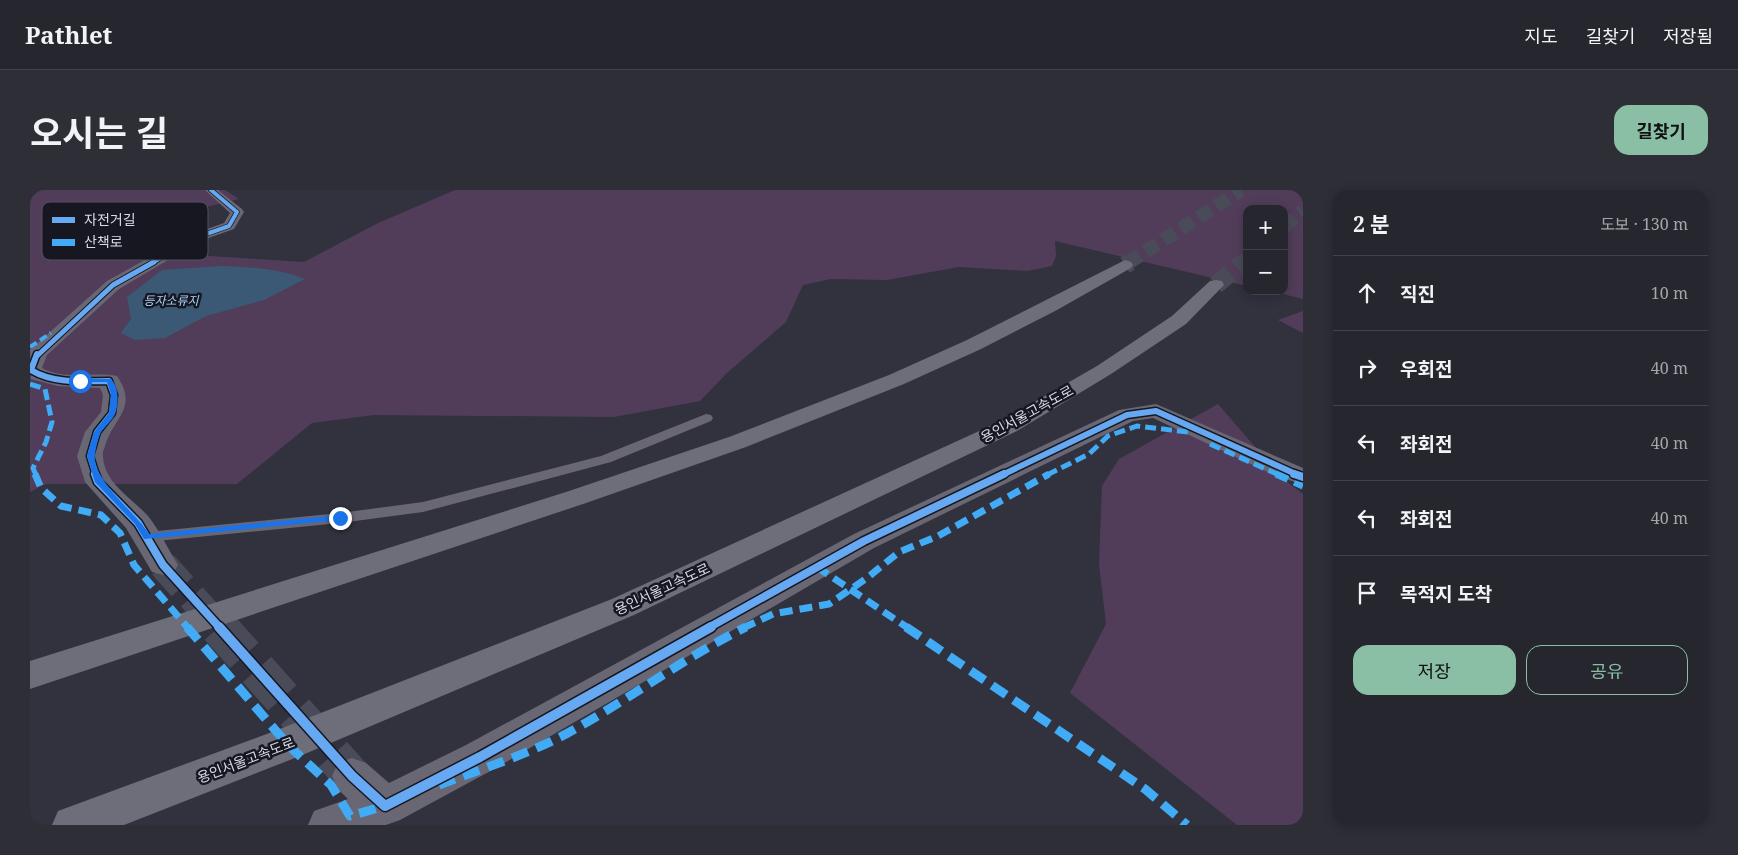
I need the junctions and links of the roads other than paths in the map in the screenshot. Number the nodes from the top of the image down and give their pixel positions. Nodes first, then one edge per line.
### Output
1 (211, 190) edge
2 (208, 233) edge
3 (157, 260) edge
4 (1125, 265) tunnel mouth
5 (1216, 285) tunnel mouth
6 (706, 418) dead end
7 (1303, 477) edge
8 (147, 537) junction
9 (163, 565) tunnel mouth
10 (30, 674) edge
11 (352, 776) tunnel mouth
12 (385, 806) junction
13 (73, 825) edge
14 (330, 825) edge

1 - 2 street
3 - 8 street
4 - 10 highway
5 - 13 highway, 용인서울고속도로
6 - 8 lane
7 - 12 street
8 - 9 street
11 - 12 street
12 - 14 street

